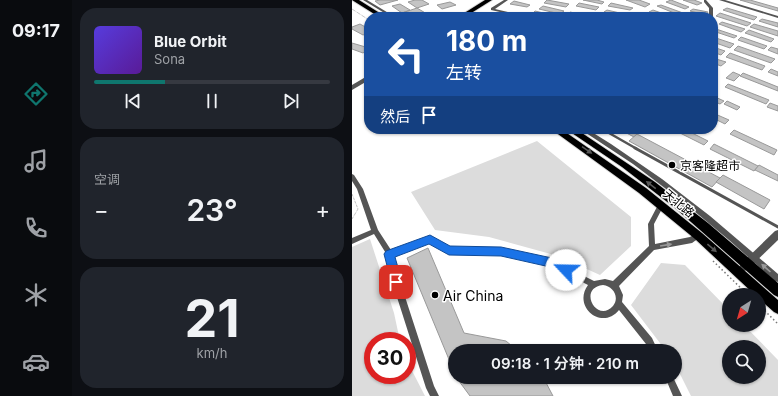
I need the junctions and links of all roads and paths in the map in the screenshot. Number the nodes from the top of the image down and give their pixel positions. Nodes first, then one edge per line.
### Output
1 (355, 0) edge
2 (365, 0) edge
3 (489, 0) edge
4 (497, 0) edge
5 (506, 0) edge
6 (721, 0) edge
7 (706, 1) dead end
8 (352, 4) edge
9 (352, 9) edge
10 (366, 12) edge
11 (375, 12) edge
12 (385, 12) edge
13 (470, 12) edge
14 (478, 12) edge
15 (506, 12) edge
16 (710, 12) edge
17 (364, 17) edge
18 (778, 17) edge
19 (364, 80) edge
20 (352, 88) edge
21 (558, 134) edge
22 (578, 134) edge
23 (591, 134) edge
24 (611, 134) edge
25 (352, 176) edge
26 (352, 194) edge
27 (661, 205) junction
28 (352, 219) edge
29 (778, 227) edge
30 (375, 231) junction
31 (778, 234) edge
32 (697, 236) junction
33 (352, 241) edge
34 (652, 247) junction
35 (390, 254) junction
36 (709, 257) dead end
37 (751, 260) junction
38 (739, 271) junction
39 (778, 279) edge
40 (594, 284) junction
41 (614, 286) junction
42 (741, 288) edge
43 (778, 291) edge
44 (619, 304) junction
45 (778, 308) edge
46 (766, 312) edge
47 (778, 324) edge
48 (650, 344) edge
49 (672, 384) edge
50 (435, 396) edge
51 (678, 396) edge

1 - 11 main road
2 - 12 street
3 - 13 main road
4 - 14 main road
5 - 15 street
6 - 18 street
7 - 16 street
8 - 10 main road
9 - 17 path
19 - 20 street
21 -> 27 main road, 天北路
37 -> 22 main road, 天北路
23 - 37 street
24 - 29 lane
25 - 30 street
26 - 28 path
27 - 32 main road, 天北路
27 - 34 street
30 - 33 street
30 - 35 street
31 - 37 street
34 -> 32 street
32 -> 38 main road, 天北路
34 - 41 street
35 - 40 street
35 - 50 street
36 - 42 path
37 - 38 street
39 -> 37 street
37 - 43 main road, 天北路
38 - 45 main road, 天北路
40 - 41 street
40 - 44 street
41 - 44 street
44 - 48 street
46 - 47 path
49 - 51 street

